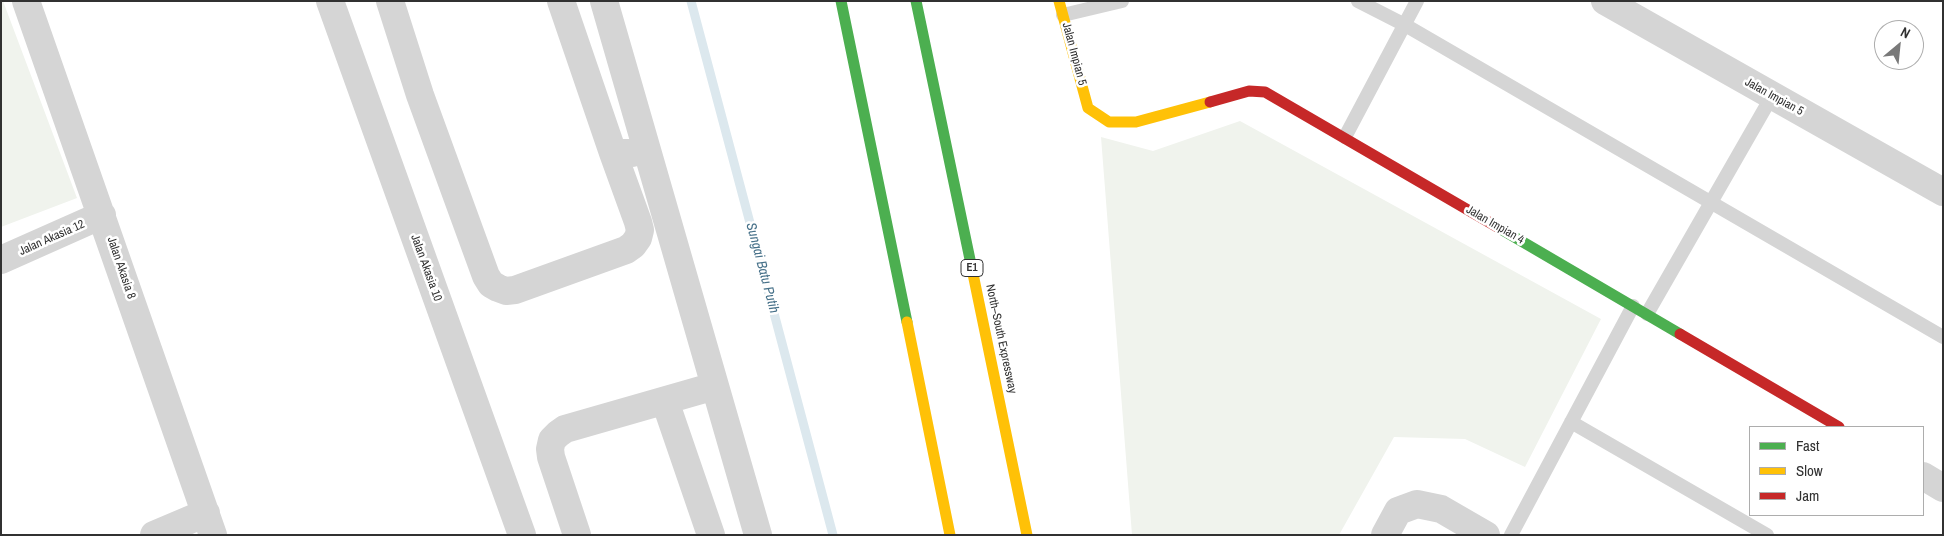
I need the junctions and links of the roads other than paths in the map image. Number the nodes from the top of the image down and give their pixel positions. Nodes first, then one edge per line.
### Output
1 (26, 1) edge
2 (330, 1) edge
3 (390, 1) edge
4 (561, 1) edge
5 (604, 1) edge
6 (842, 1) edge
7 (916, 1) edge
8 (1059, 1) edge
9 (1122, 1) edge
10 (1358, 1) edge
11 (1417, 1) edge
12 (1605, 1) edge
13 (1063, 15) junction
14 (1405, 25) junction
15 (1772, 96) junction
16 (1088, 108) joint
17 (1345, 138) junction
18 (613, 153) junction
19 (648, 154) junction
20 (1943, 192) edge
21 (1710, 204) junction
22 (102, 215) junction
23 (1, 260) edge
24 (1633, 306) junction
25 (1647, 314) junction
26 (1943, 337) edge
27 (715, 386) junction
28 (665, 401) junction
29 (1571, 422) junction
30 (1837, 426) edge
31 (1924, 477) edge
32 (1943, 488) edge
33 (210, 524) edge
34 (154, 535) edge
35 (522, 535) edge
36 (577, 535) edge
37 (711, 535) edge
38 (758, 535) edge
39 (950, 535) edge
40 (1028, 535) edge
41 (1385, 535) edge
42 (1486, 535) edge
43 (1511, 535) edge
44 (1766, 535) edge

1 - 22 street, Jalan Akasia 8
2 - 35 street, Jalan Akasia 10
3 - 18 street
4 - 18 street
5 - 19 street
6 - 39 main road
7 - 40 main road, North–South Expressway / E1
8 - 13 main road, Jalan Impian 5
9 - 13 lane
10 - 14 lane
11 - 14 lane
12 - 15 street, Jalan Impian 5
13 - 16 main road, Jalan Impian 5
14 - 17 lane
14 - 21 lane
15 - 20 street, Jalan Impian 5
15 - 21 lane
16 - 17 main road, Jalan Impian 4
17 - 24 main road, Jalan Impian 4
18 - 19 street
19 - 27 street
21 - 25 lane
21 - 26 lane
22 - 23 street, Jalan Akasia 12
22 - 33 street, Jalan Akasia 8
24 - 25 main road, Jalan Impian 4
24 - 29 lane
25 - 30 main road, Jalan Impian 4
27 - 28 street
27 - 38 street
28 - 36 street
28 - 37 street
29 - 43 lane
29 - 44 lane
31 - 32 street
33 - 34 street
41 - 42 street

